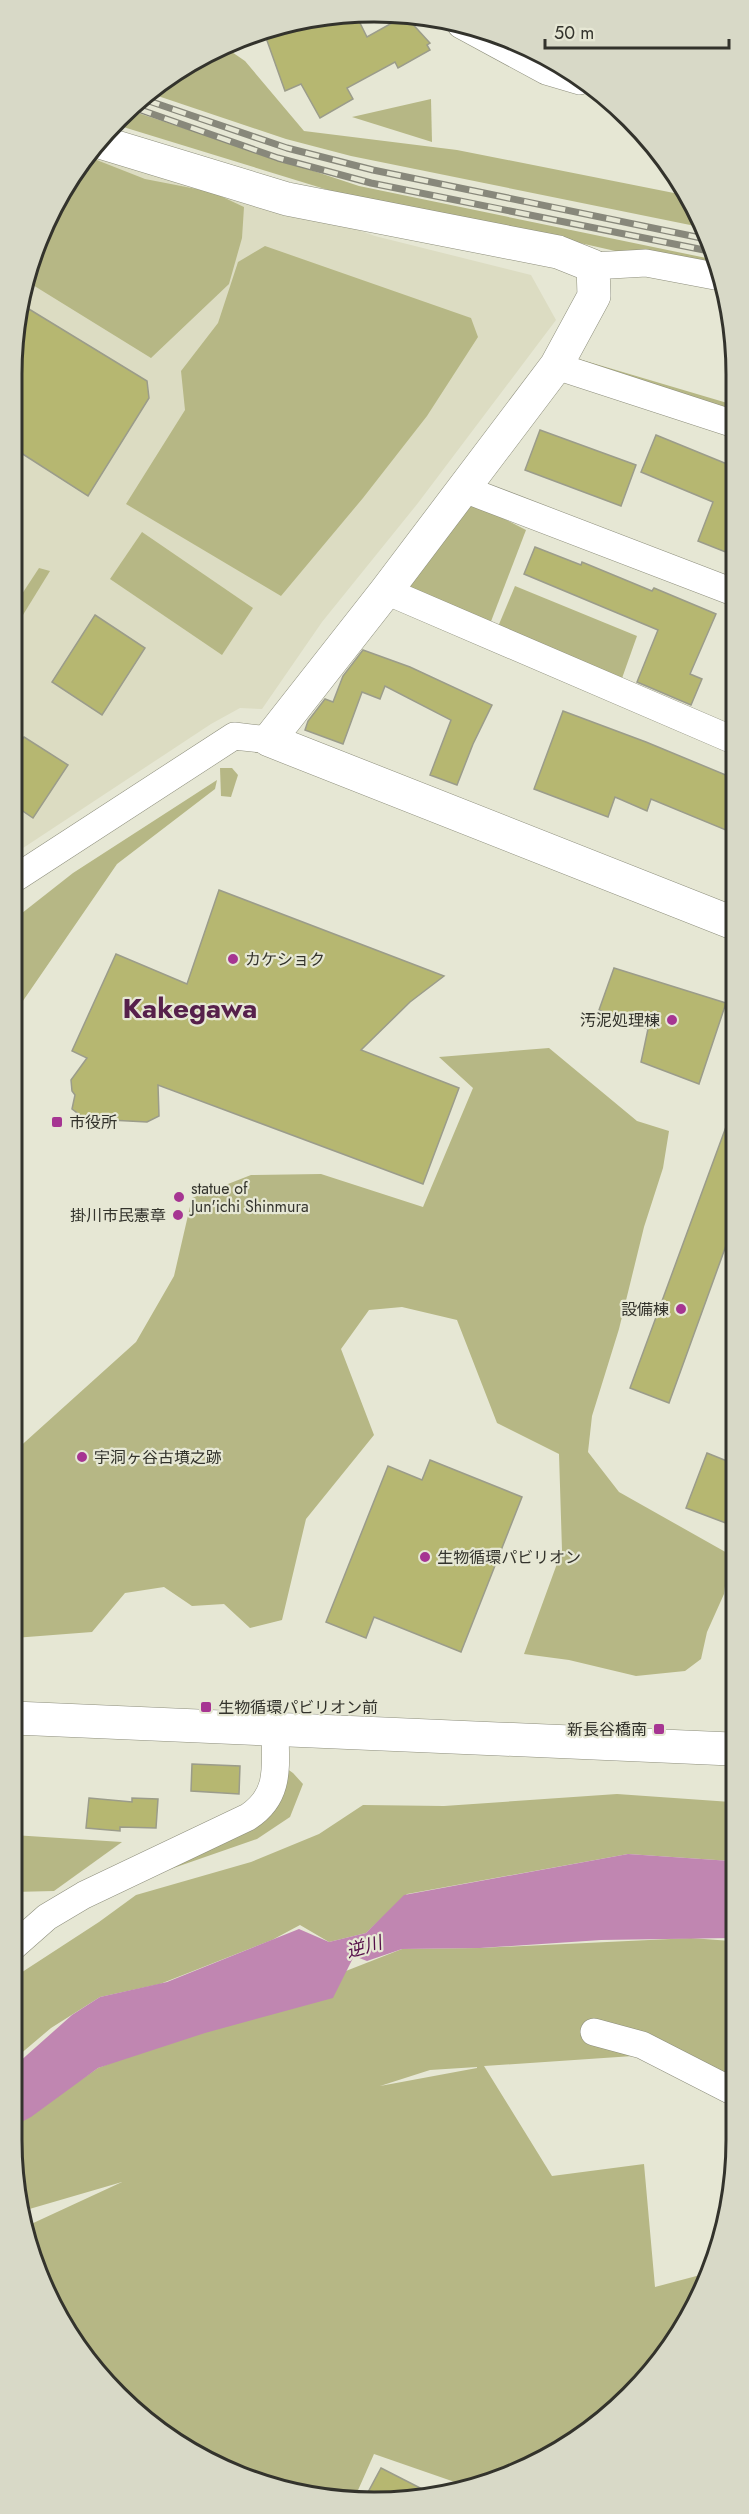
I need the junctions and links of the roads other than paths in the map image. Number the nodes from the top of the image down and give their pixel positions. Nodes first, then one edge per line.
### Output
1 (108, 144) edge
2 (593, 266) junction
3 (713, 276) edge
4 (555, 366) junction
5 (726, 421) edge
6 (464, 489) junction
7 (726, 589) edge
8 (386, 591) junction
9 (726, 732) edge
10 (269, 740) junction
11 (23, 873) edge
12 (726, 920) edge
13 (23, 1718) edge
14 (275, 1728) junction
15 (726, 1749) edge
16 (23, 1938) edge
17 (594, 2032) dead end
18 (726, 2088) edge

1 - 2 street
2 - 3 street
2 - 4 street
4 - 5 street
4 - 6 street
6 - 7 street
6 - 8 street
8 - 9 street
8 - 10 street
10 - 11 street
10 - 12 street
13 - 14 street
14 - 15 street
14 - 16 street
17 - 18 street

